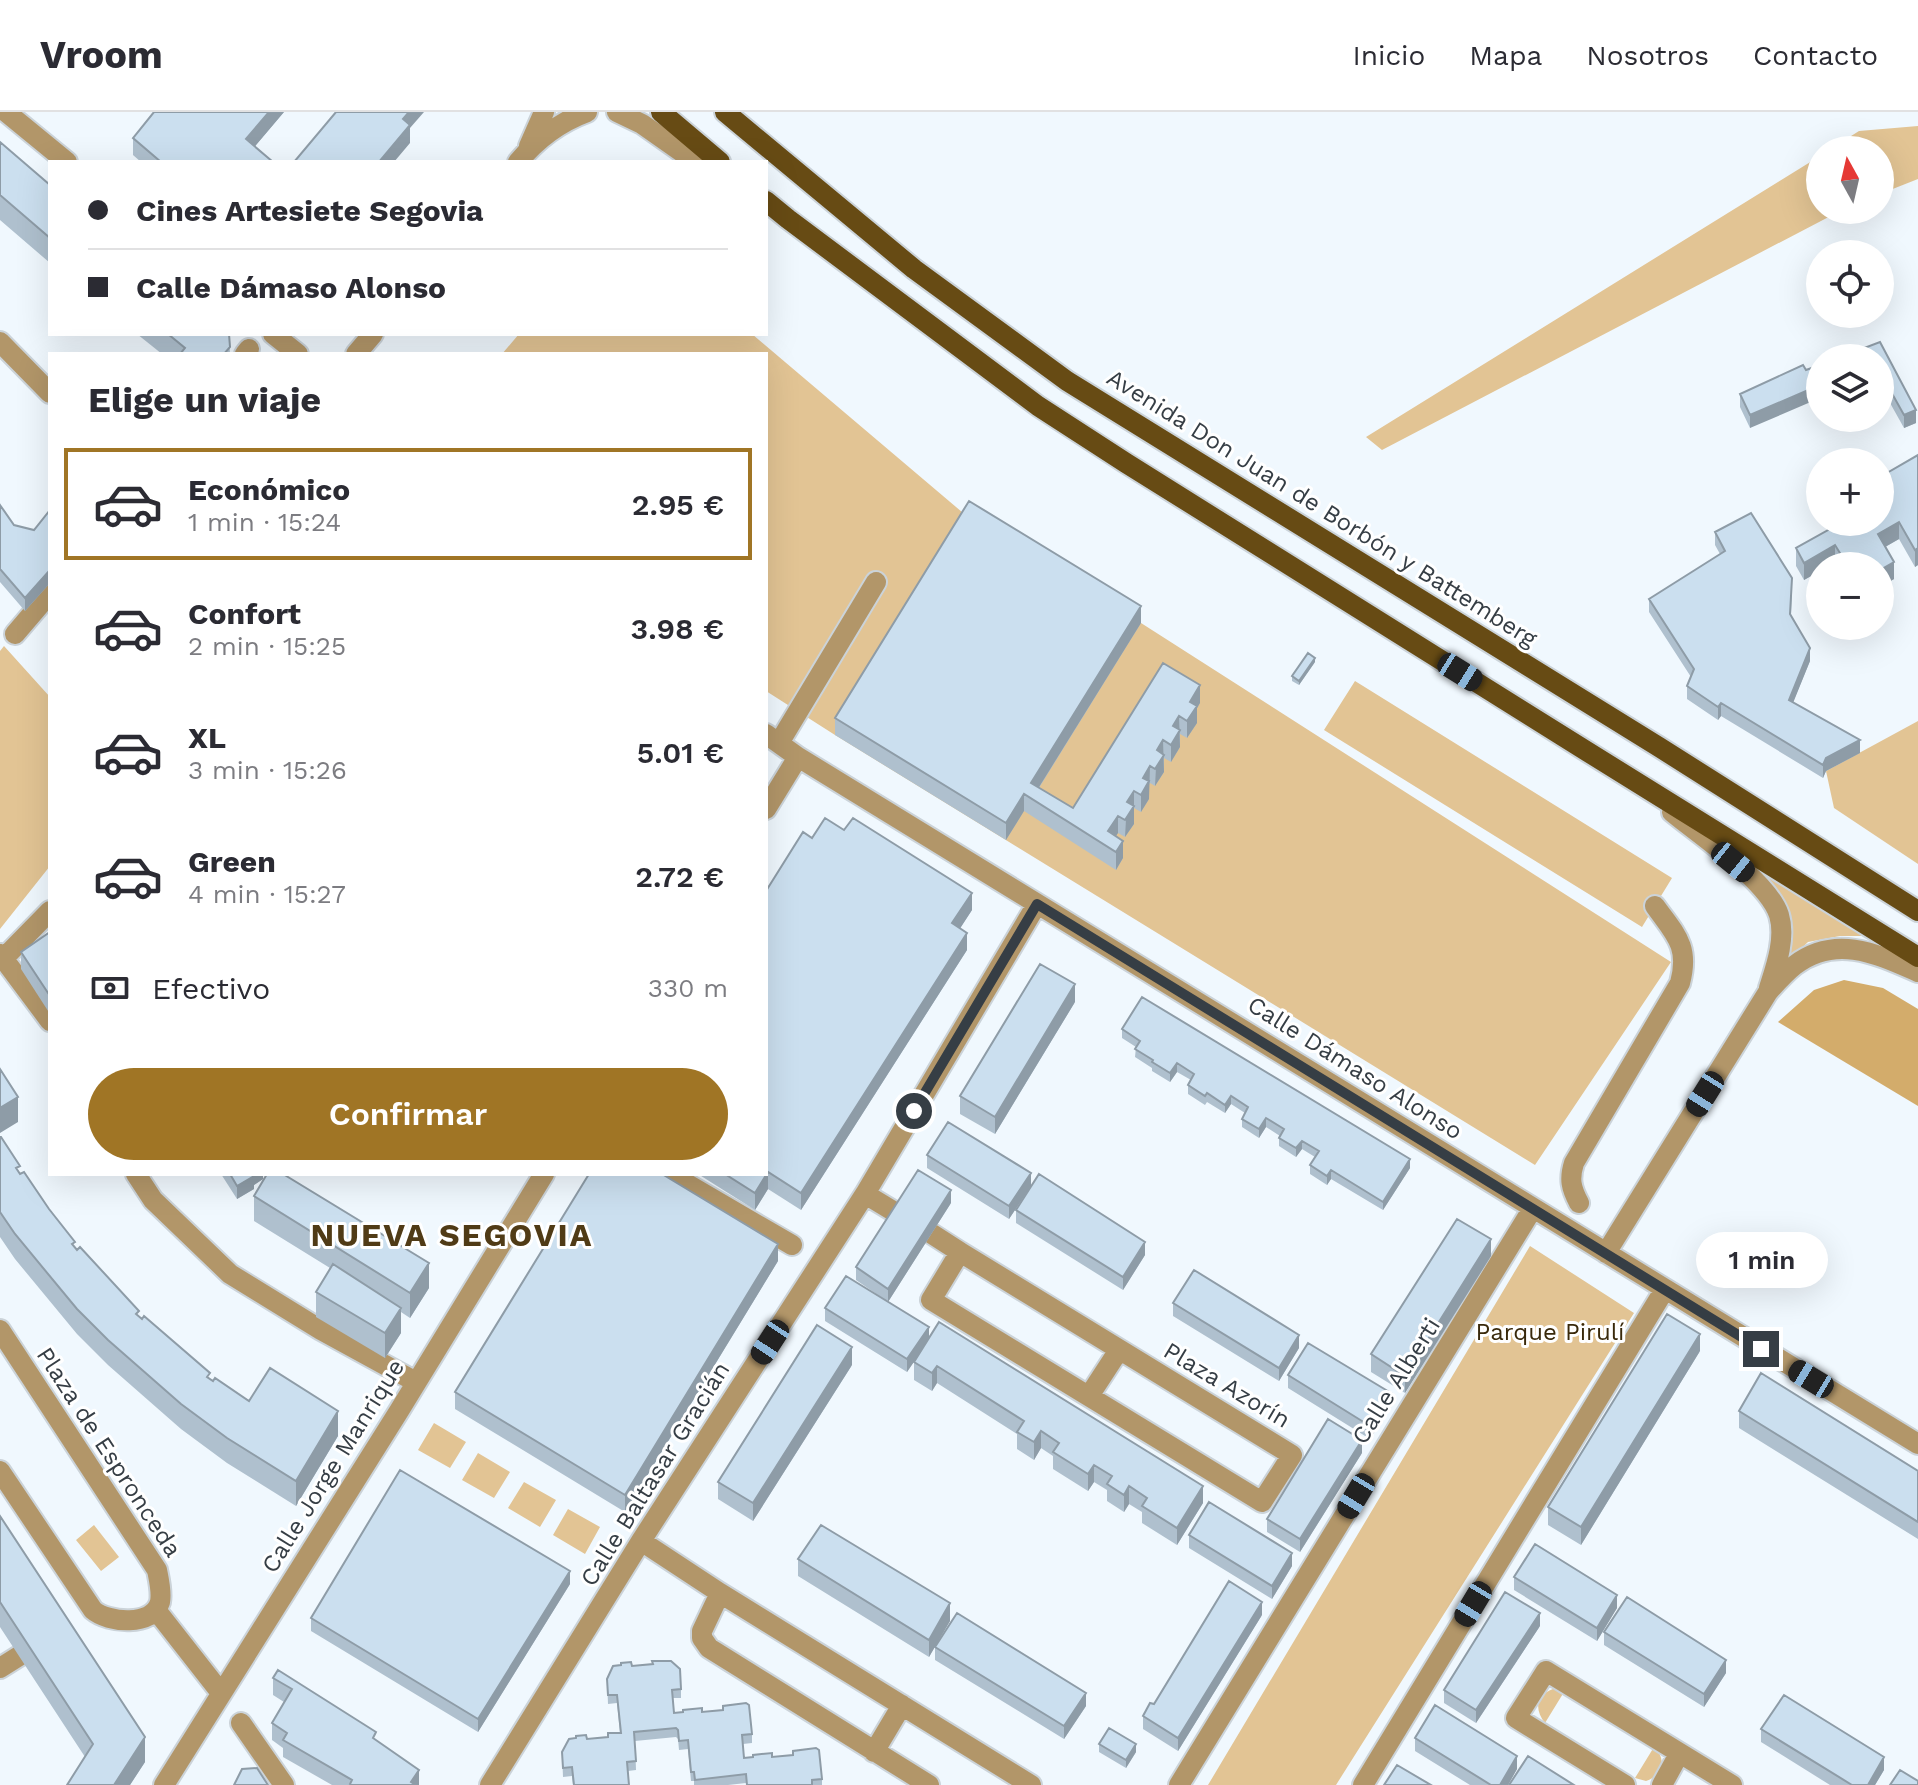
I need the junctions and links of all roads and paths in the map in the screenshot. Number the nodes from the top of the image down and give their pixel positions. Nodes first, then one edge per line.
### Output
1 (6, 112) edge
2 (544, 112) edge
3 (587, 112) edge
4 (617, 112) edge
5 (661, 112) edge
6 (725, 112) edge
7 (523, 156) edge
8 (65, 160) edge
9 (693, 160) edge
10 (718, 160) edge
11 (768, 204) edge
12 (276, 336) edge
13 (371, 336) edge
14 (0, 342) edge
15 (296, 352) edge
16 (358, 352) edge
17 (48, 391) edge
18 (876, 582) dead end
19 (48, 595) edge
20 (15, 634) dead end
21 (772, 738) edge
22 (798, 757) junction
23 (1634, 781) junction
24 (768, 806) edge
25 (1037, 904) junction
26 (1655, 906) dead end
27 (1918, 911) edge
28 (48, 913) edge
29 (2, 956) edge
30 (1918, 957) edge
31 (1918, 972) edge
32 (1768, 992) junction
33 (48, 1018) edge
34 (137, 1176) edge
35 (543, 1176) edge
36 (673, 1176) edge
37 (865, 1194) junction
38 (1579, 1203) dead end
39 (1533, 1208) junction
40 (898, 1214) edge
41 (932, 1234) edge
42 (792, 1245) dead end
43 (960, 1252) junction
44 (1606, 1253) junction
45 (1665, 1289) junction
46 (0, 1330) edge
47 (1119, 1350) junction
48 (416, 1382) junction
49 (1089, 1396) junction
50 (1918, 1444) edge
51 (0, 1471) edge
52 (641, 1541) junction
53 (720, 1593) junction
54 (156, 1610) junction
55 (58, 1631) edge
56 (0, 1668) edge
57 (221, 1693) junction
58 (902, 1705) junction
59 (241, 1723) dead end
60 (874, 1752) junction
61 (1679, 1754) junction
62 (164, 1785) edge
63 (284, 1785) edge
64 (490, 1785) edge
65 (929, 1785) edge
66 (1031, 1785) edge
67 (1179, 1785) edge
68 (1363, 1785) edge
69 (1625, 1785) edge
70 (1662, 1785) edge
71 (1732, 1785) edge

1 - 8 street
2 - 7 street
3 - 7 street
4 - 9 street
5 - 10 main road
6 - 27 main road, Avenida Don Juan de Borbón y Battemberg
11 - 23 main road
12 - 15 street
13 - 16 street
14 - 17 street
18 - 21 street
19 - 20 street
21 - 22 street, Calle Dámaso Alonso
22 - 24 street
22 - 25 street, Calle Dámaso Alonso
23 - 30 main road
23 - 32 street
25 - 37 street, Calle Baltasar Gracián
25 - 39 street, Calle Dámaso Alonso
26 - 38 street
28 - 29 street
29 - 33 street
31 - 32 street
32 - 44 street
34 - 48 street
35 - 48 street, Calle Jorge Manrique
36 - 42 street
37 - 40 street
37 - 52 street, Calle Baltasar Gracián
39 - 44 street, Calle Dámaso Alonso
39 - 67 street, Calle Alberti
41 - 43 street, Plaza Azorín
43 - 47 street, Plaza Azorín
43 - 49 street, Plaza Azorín
44 - 45 street, Calle Dámaso Alonso
45 - 50 street, Calle Dámaso Alonso
45 - 68 street
46 - 54 street, Plaza de Espronceda
47 - 49 street
47 - 49 street, Plaza Azorín
48 - 57 street, Calle Jorge Manrique
51 - 54 street
52 - 53 street
52 - 64 street, Calle Baltasar Gracián
53 - 58 street
53 - 60 street
54 - 57 street
55 - 56 street
57 - 62 street, Calle Jorge Manrique
58 - 60 street
58 - 66 street
59 - 63 street
60 - 65 street
61 - 69 street
61 - 70 street
61 - 71 street

